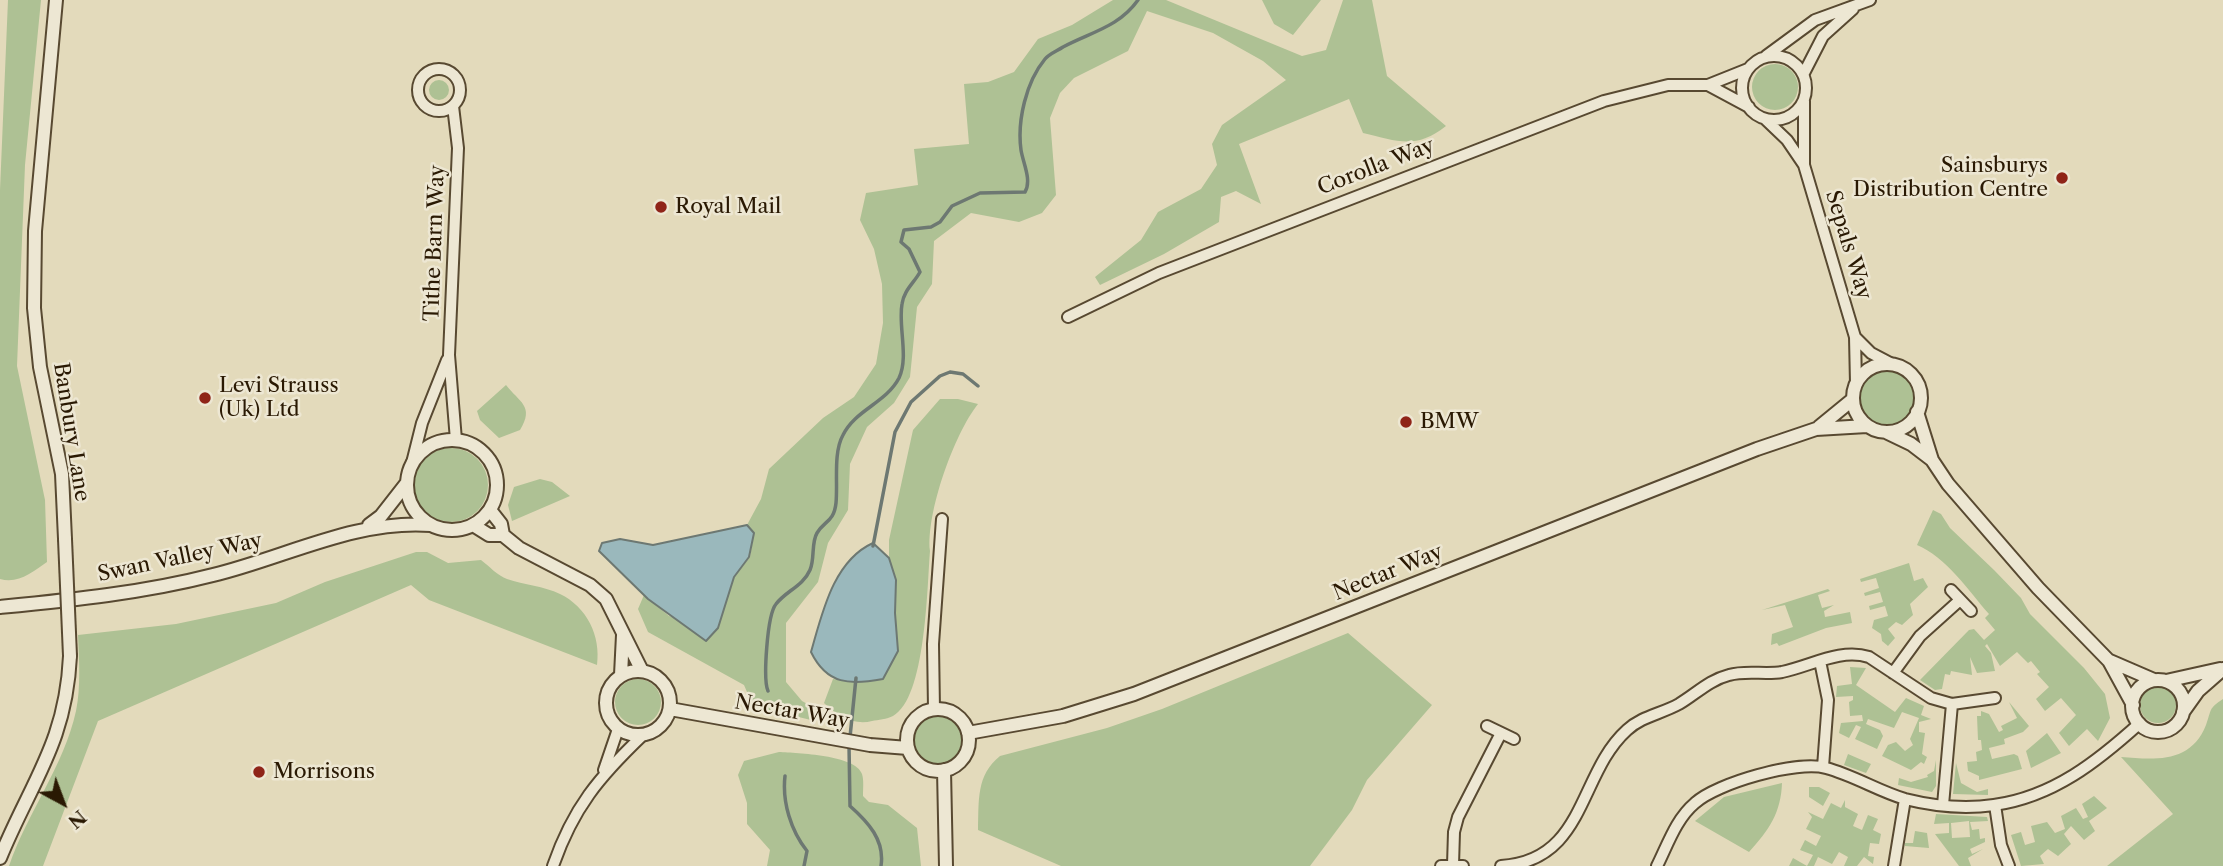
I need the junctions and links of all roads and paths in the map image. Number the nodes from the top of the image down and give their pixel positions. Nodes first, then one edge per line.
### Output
1 (56, 0) edge
2 (1870, 0) edge
3 (1857, 5) junction
4 (1766, 56) junction
5 (1748, 69) junction
6 (1804, 73) junction
7 (1708, 85) junction
8 (1804, 101) junction
9 (453, 106) junction
10 (1749, 107) junction
11 (438, 111) junction
12 (1765, 118) junction
13 (456, 133) junction
14 (1804, 165) junction
15 (1068, 317) dead end
16 (1855, 337) junction
17 (449, 355) junction
18 (1890, 363) junction
19 (1856, 384) junction
20 (1852, 400) junction
21 (1917, 412) junction
22 (1867, 426) junction
23 (1815, 429) junction
24 (1886, 432) junction
25 (456, 440) junction
26 (1932, 460) junction
27 (412, 463) junction
28 (406, 484) junction
29 (490, 510) junction
30 (942, 519) dead end
31 (431, 525) junction
32 (473, 525) junction
33 (363, 529) junction
34 (503, 535) junction
35 (1951, 590) dead end
36 (1960, 600) junction
37 (0, 607) edge
38 (1970, 611) dead end
39 (623, 631) junction
40 (2109, 661) junction
41 (1820, 662) junction
42 (2223, 668) edge
43 (642, 671) junction
44 (1893, 673) junction
45 (621, 675) junction
46 (2160, 681) junction
47 (1995, 698) dead end
48 (1952, 704) junction
49 (2133, 705) junction
50 (670, 709) junction
51 (934, 709) junction
52 (2183, 712) junction
53 (2140, 723) junction
54 (1488, 726) dead end
55 (618, 729) junction
56 (968, 733) junction
57 (1501, 733) junction
58 (643, 735) junction
59 (1514, 738) dead end
60 (908, 748) junction
61 (1823, 767) junction
62 (944, 770) junction
63 (604, 772) junction
64 (1905, 799) junction
65 (1943, 805) junction
66 (1995, 805) junction
67 (0, 858) edge
68 (1458, 865) edge
69 (553, 866) edge
70 (946, 866) edge
71 (1441, 866) edge
72 (1503, 866) edge
73 (1657, 866) edge
74 (1894, 866) edge
75 (2009, 866) edge

1 - 67 street, Banbury Lane, bridge
2 - 3 street
3 - 4 street
3 - 6 street
4 - 5 street
4 - 6 street
5 - 7 street, Corolla Way
5 - 10 street
6 - 8 street, Sepals Way
7 - 10 street, Corolla Way
7 - 15 street, Corolla Way
8 - 12 street
8 - 14 street, Sepals Way
9 - 11 street
9 - 11 street, Tithe Barn Way
9 - 13 street, Tithe Barn Way
10 - 12 street, Sepals Way
11 - 13 street, Tithe Barn Way
12 - 14 street, Sepals Way
13 - 17 street, Tithe Barn Way
14 - 16 street, Sepals Way
16 - 18 street
16 - 19 street, Sepals Way
17 - 25 street, Tithe Barn Way
17 - 27 street, Tithe Barn Way
18 - 19 street
18 - 21 street
19 - 20 street
20 - 22 street
20 - 23 street, Nectar Way
21 - 24 street
21 - 26 street
22 - 23 street, Nectar Way
22 - 24 street
23 - 56 street, Nectar Way
24 - 26 street
25 - 27 street
25 - 29 street
26 - 40 street
27 - 28 street
28 - 31 street
28 - 33 street, Swan Valley Way
29 - 32 street
29 - 34 street
30 - 51 street
31 - 32 street
31 - 33 street, Swan Valley Way
32 - 34 street
33 - 37 street, Swan Valley Way
34 - 39 street
35 - 36 street
36 - 38 street
36 - 44 street
39 - 43 street
39 - 45 street
40 - 46 street
40 - 49 street
41 - 44 street
41 - 61 street
41 - 72 street
42 - 46 street
42 - 52 street
43 - 45 street
43 - 50 street
44 - 48 street
45 - 55 street
46 - 49 street
46 - 52 street
47 - 48 street
48 - 65 street
49 - 53 street
50 - 58 street
50 - 60 street, Nectar Way
51 - 56 street
51 - 60 street
52 - 53 street
53 - 66 street
54 - 57 street
55 - 58 street
55 - 63 street
56 - 62 street
57 - 59 street
57 - 68 street
58 - 63 street
60 - 62 street
61 - 64 street
61 - 73 street
62 - 70 street
63 - 69 street
64 - 65 street
64 - 74 street
65 - 66 street
66 - 75 street
68 - 71 street

